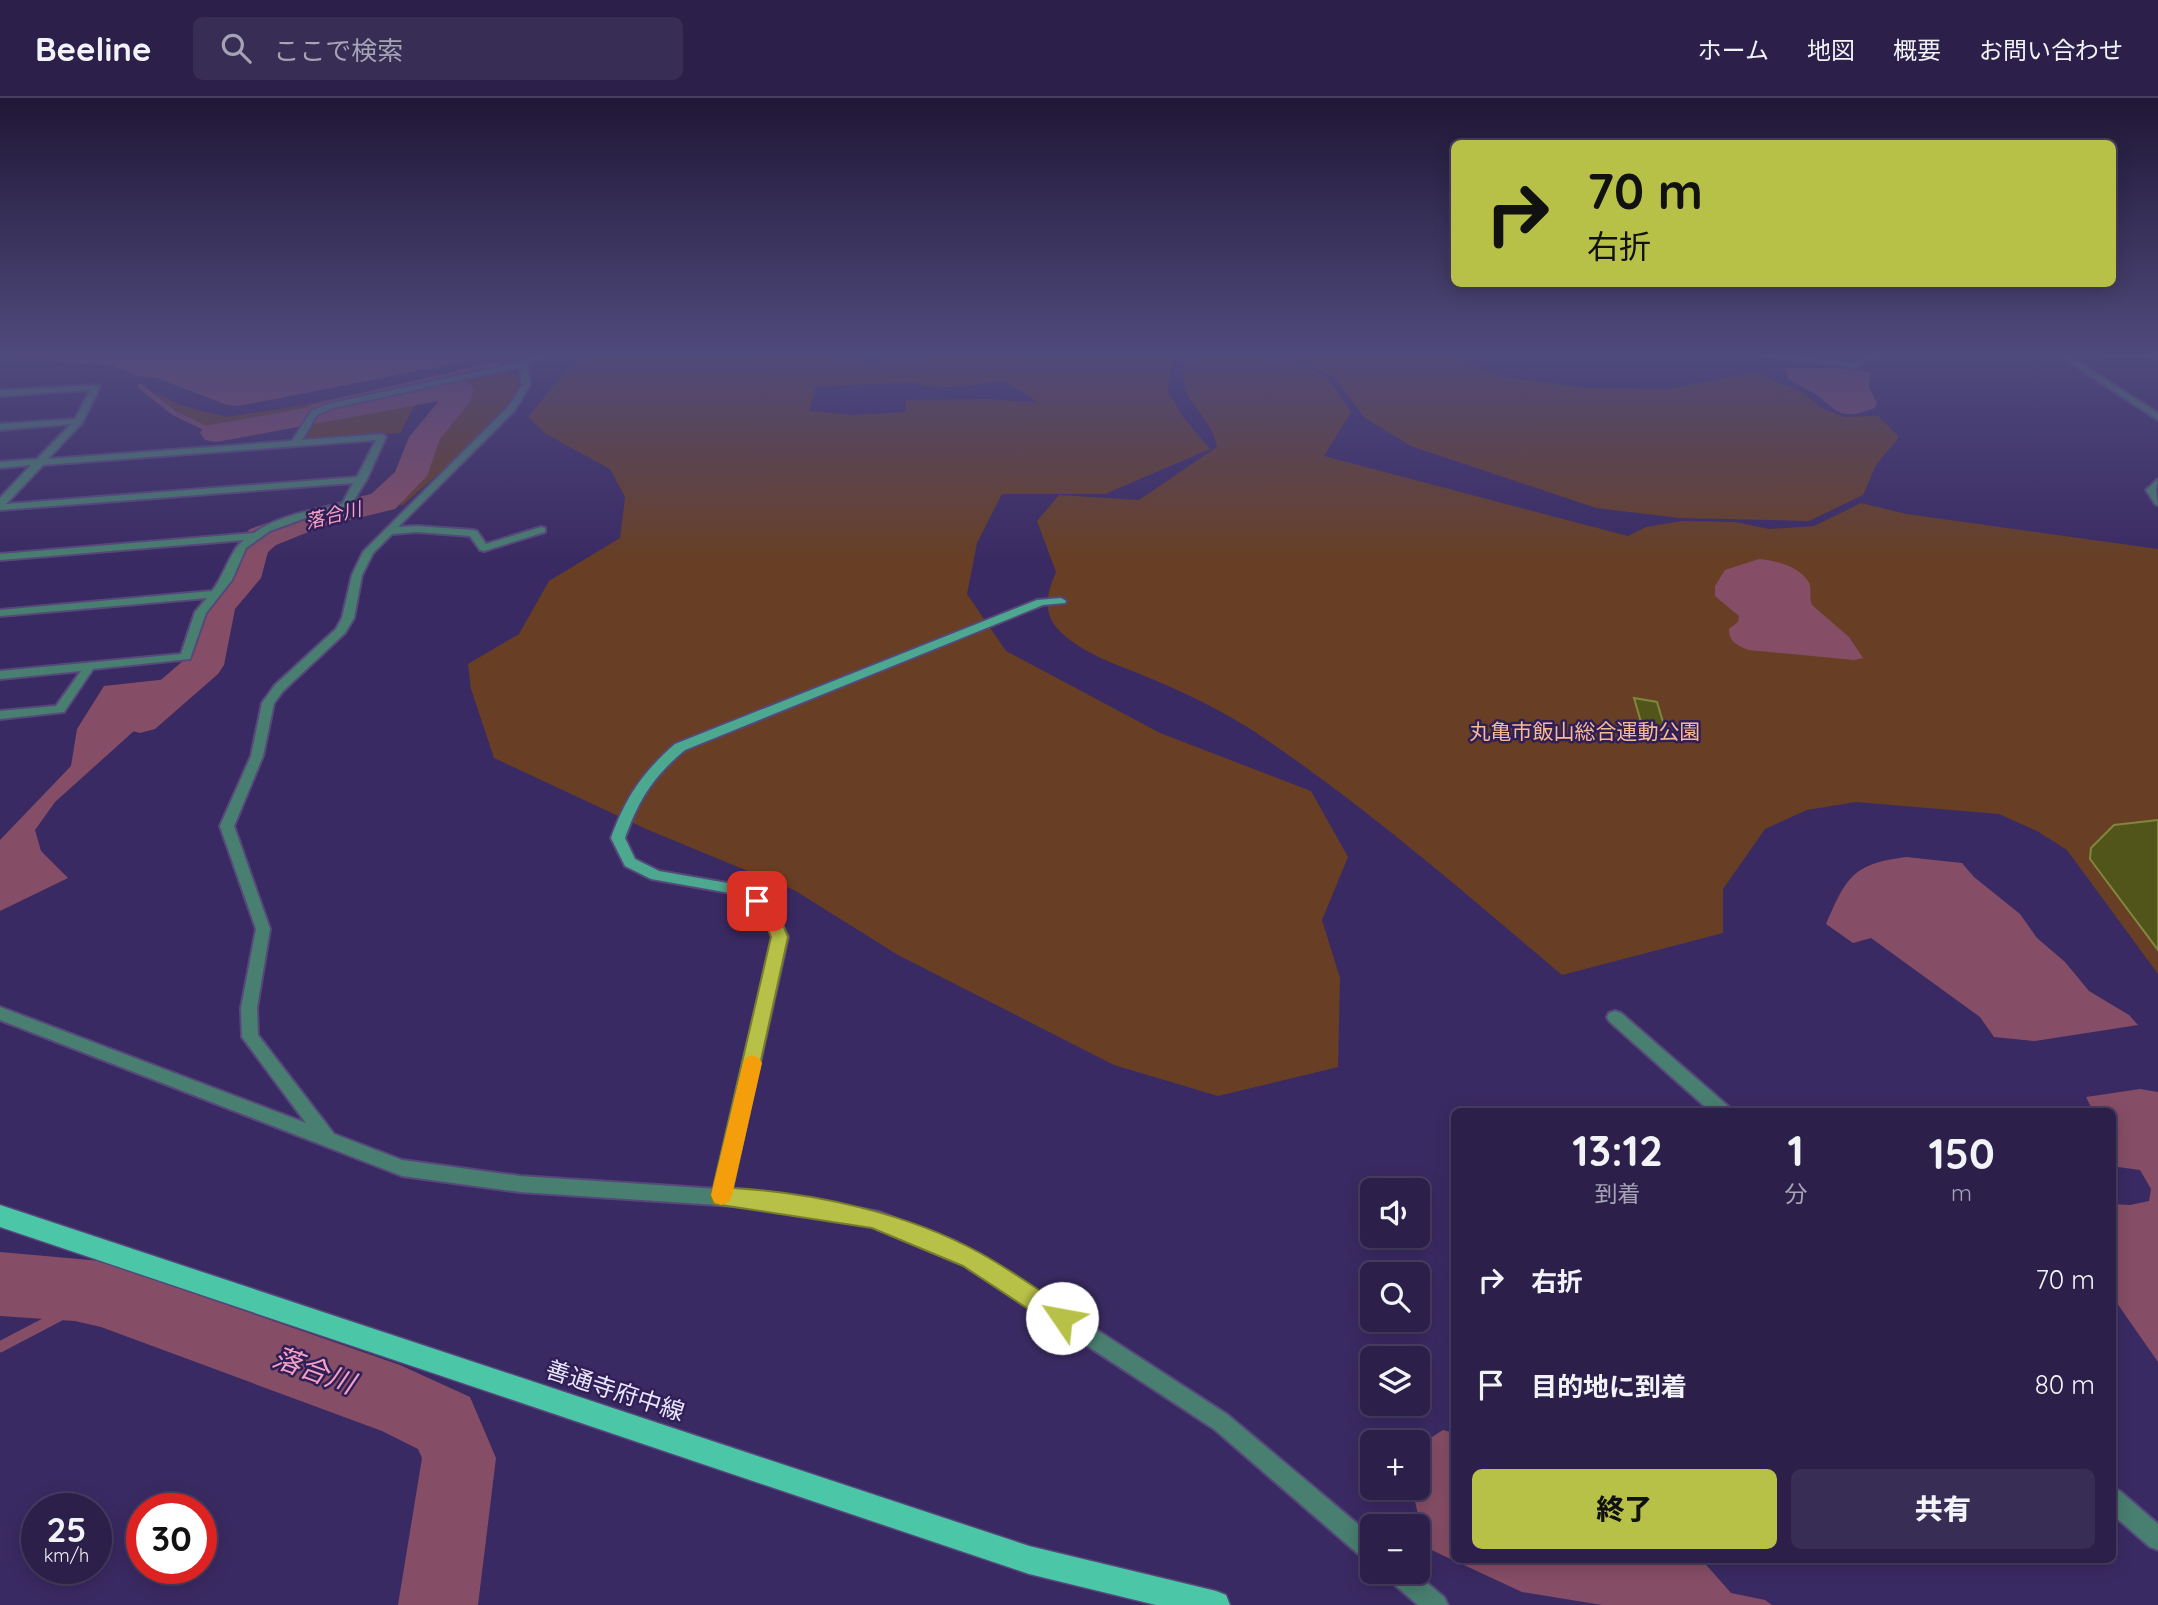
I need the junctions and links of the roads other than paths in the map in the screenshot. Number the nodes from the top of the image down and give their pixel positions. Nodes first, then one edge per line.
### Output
1 (75, 421) edge
2 (79, 421) edge
3 (309, 421) edge
4 (499, 421) edge
5 (0, 427) edge
6 (295, 444) junction
7 (40, 463) junction
8 (0, 465) edge
9 (362, 479) junction
10 (2158, 482) edge
11 (2158, 502) edge
12 (0, 506) edge
13 (541, 530) dead end
14 (388, 531) junction
15 (256, 536) junction
16 (0, 557) edge
17 (216, 594) junction
18 (1061, 601) dead end
19 (0, 613) edge
20 (90, 666) junction
21 (0, 675) edge
22 (0, 715) edge
23 (0, 1013) edge
24 (1615, 1017) dead end
25 (1719, 1108) edge
26 (329, 1140) junction
27 (721, 1197) junction
28 (0, 1216) edge
29 (2116, 1502) edge
30 (2158, 1539) edge
31 (1360, 1541) edge
32 (1411, 1584) edge
33 (1216, 1605) edge
34 (1436, 1605) edge

1 - 5 street
2 - 7 street
3 - 6 street
4 - 14 street
6 - 7 street
6 - 9 street
7 - 8 street
7 - 12 street
9 - 12 street
9 - 15 street
10 - 11 street
13 - 14 street
14 - 26 street
15 - 16 street
15 - 17 street
17 - 19 street
17 - 20 street
18 - 27 street
20 - 21 street
20 - 22 street
23 - 26 street
24 - 25 street
26 - 27 street
27 - 31 street
28 - 33 main road, 善通寺府中線
29 - 30 street
32 - 34 street

